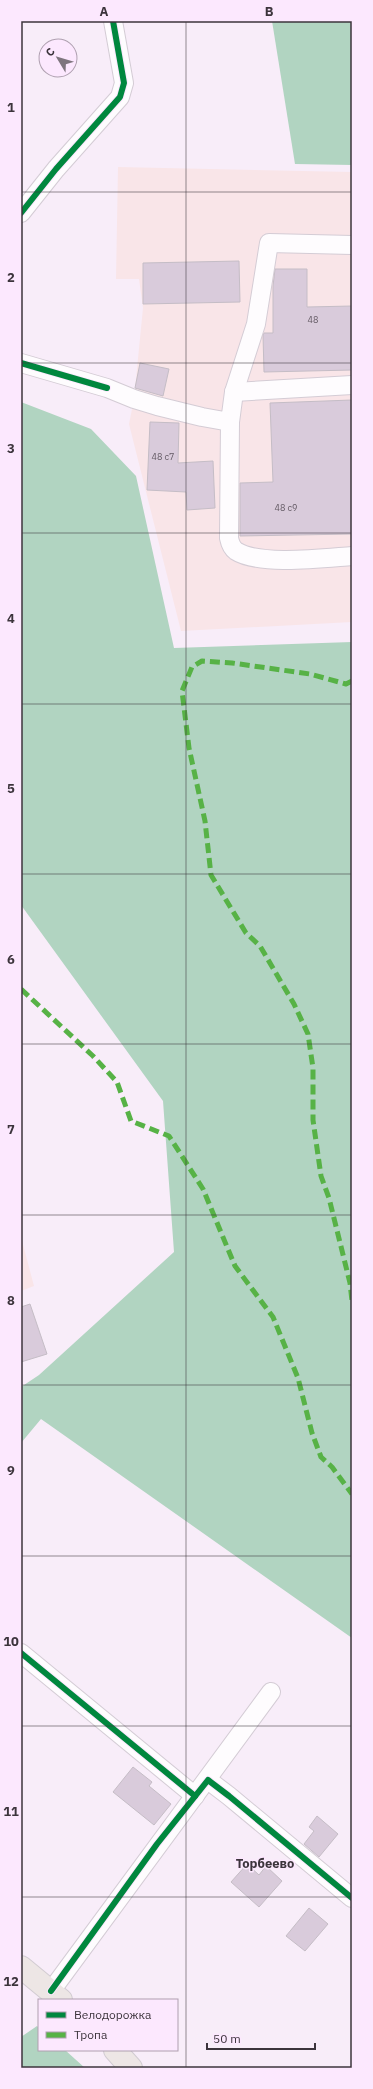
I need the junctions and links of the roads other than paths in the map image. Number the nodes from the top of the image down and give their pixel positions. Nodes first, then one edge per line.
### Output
1 (113, 21) edge
2 (21, 213) edge
3 (352, 245) edge
4 (21, 363) edge
5 (352, 386) edge
6 (234, 392) junction
7 (230, 422) junction
8 (352, 556) edge
9 (21, 1653) edge
10 (271, 1692) dead end
11 (208, 1780) junction
12 (195, 1796) junction
13 (352, 1898) edge
14 (21, 1967) edge
15 (56, 1995) edge
16 (116, 2051) edge
17 (131, 2068) edge

1 - 2 street
3 - 6 street
4 - 7 street
5 - 6 street
6 - 7 street
7 - 8 street
9 - 12 street
10 - 11 street
11 - 12 street
11 - 13 street
12 - 15 street
14 - 15 main road
16 - 17 main road

